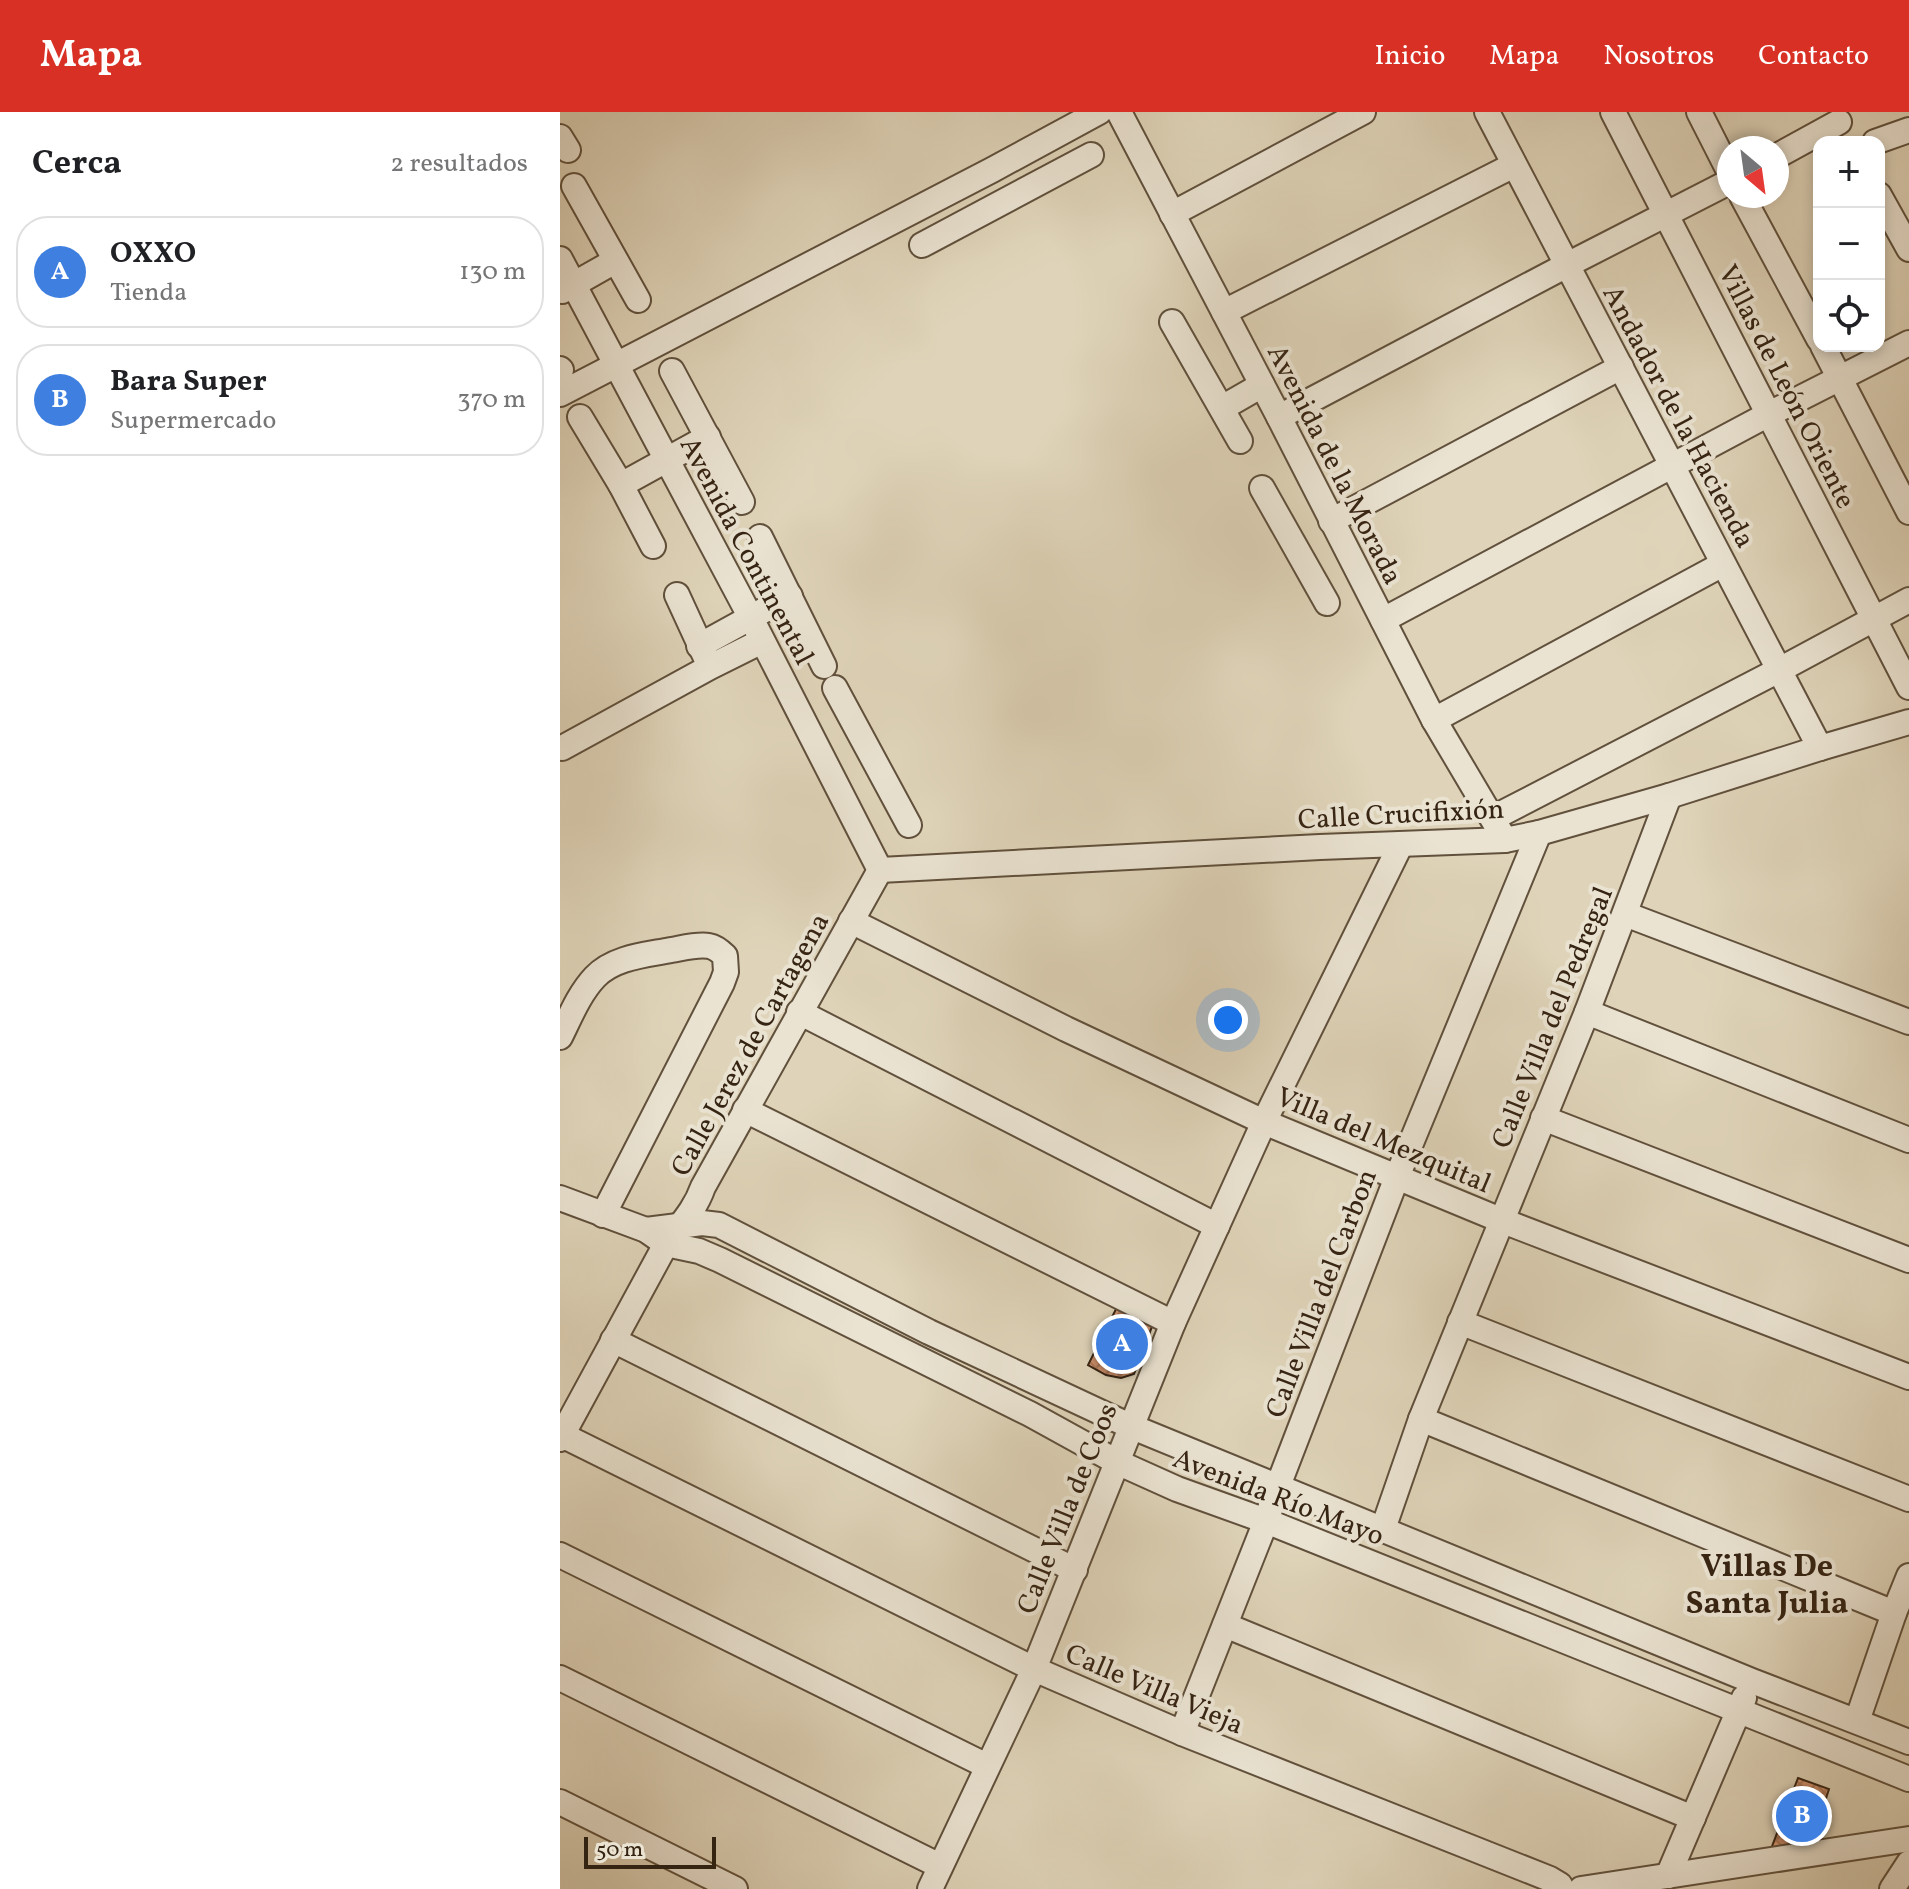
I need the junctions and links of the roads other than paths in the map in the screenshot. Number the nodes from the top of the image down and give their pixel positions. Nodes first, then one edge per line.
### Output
1 (1363, 112) edge
2 (1487, 112) edge
3 (1613, 112) edge
4 (1699, 112) edge
5 (1117, 113) edge
6 (1841, 125) edge
7 (1909, 130) edge
8 (1885, 138) edge
9 (1717, 147) edge
10 (1789, 150) edge
11 (1091, 155) dead end
12 (1514, 165) junction
13 (992, 170) junction
14 (574, 186) dead end
15 (1717, 188) edge
16 (1007, 199) junction
17 (1885, 206) edge
18 (1748, 208) edge
19 (1172, 214) junction
20 (1665, 215) junction
21 (922, 245) dead end
22 (1909, 249) edge
23 (560, 259) edge
24 (615, 261) junction
25 (1567, 265) junction
26 (567, 289) edge
27 (638, 300) dead end
28 (1224, 312) junction
29 (1172, 322) dead end
30 (1813, 328) edge
31 (1909, 343) edge
32 (1826, 352) edge
33 (616, 364) junction
34 (1621, 367) junction
35 (672, 371) dead end
36 (1840, 377) junction
37 (1262, 385) junction
38 (560, 394) edge
39 (1222, 408) junction
40 (1769, 414) junction
41 (580, 417) dead end
42 (1279, 417) junction
43 (708, 437) junction
44 (1240, 441) dead end
45 (668, 461) junction
46 (1672, 466) junction
47 (621, 485) junction
48 (1262, 488) dead end
49 (742, 502) dead end
50 (1909, 512) edge
51 (1331, 521) junction
52 (760, 537) dead end
53 (1343, 543) junction
54 (653, 546) dead end
55 (1723, 564) junction
56 (1305, 565) junction
57 (677, 595) dead end
58 (790, 596) junction
59 (1909, 600) edge
60 (1327, 603) dead end
61 (751, 618) junction
62 (1875, 619) junction
63 (1383, 620) junction
64 (762, 641) junction
65 (705, 656) junction
66 (824, 666) dead end
67 (1781, 669) junction
68 (1909, 687) edge
69 (835, 688) dead end
70 (1434, 720) junction
71 (1909, 722) edge
72 (562, 748) dead end
73 (1820, 748) junction
74 (867, 751) junction
75 (831, 772) junction
76 (1669, 796) junction
77 (1493, 818) junction
78 (909, 825) dead end
79 (1539, 833) junction
80 (1505, 840) junction
81 (1401, 844) junction
82 (880, 870) junction
83 (1625, 914) junction
84 (851, 921) junction
85 (799, 1012) junction
86 (1587, 1012) junction
87 (1909, 1022) edge
88 (560, 1037) edge
89 (745, 1110) junction
90 (1543, 1118) junction
91 (1264, 1122) junction
92 (1909, 1140) edge
93 (1397, 1177) junction
94 (560, 1198) edge
95 (603, 1215) junction
96 (1503, 1221) junction
97 (1217, 1226) junction
98 (664, 1233) junction
99 (1909, 1260) edge
100 (1460, 1322) junction
101 (1173, 1323) junction
102 (613, 1340) junction
103 (1909, 1377) edge
104 (1421, 1419) junction
105 (1130, 1426) junction
106 (561, 1437) edge
107 (1117, 1462) junction
108 (1278, 1486) junction
109 (1909, 1499) edge
110 (1266, 1521) junction
111 (1383, 1529) junction
112 (560, 1555) edge
113 (1075, 1570) junction
114 (1909, 1576) edge
115 (1894, 1613) junction
116 (1225, 1625) junction
117 (1034, 1669) junction
118 (560, 1678) edge
119 (1752, 1681) junction
120 (1737, 1712) junction
121 (1857, 1721) junction
122 (1182, 1733) junction
123 (1909, 1742) edge
124 (987, 1766) junction
125 (1909, 1779) edge
126 (560, 1802) edge
127 (1693, 1818) junction
128 (1909, 1839) edge
129 (1909, 1863) edge
130 (940, 1866) junction
131 (1668, 1876) junction
132 (735, 1889) edge
133 (930, 1889) edge
134 (1562, 1889) edge
135 (1581, 1889) edge
136 (1892, 1889) edge

1 - 19 street
2 - 12 street, Andador de la Hacienda
3 - 20 street, Villas de León Oriente
4 - 9 street
5 - 13 street
5 - 19 street, Avenida de la Morada
6 - 10 street
7 - 8 street
11 - 16 street
12 - 25 street, Andador de la Hacienda
12 - 28 street
13 - 16 street
13 - 33 street
14 - 24 street
15 - 20 street
16 - 21 street
17 - 22 street
18 - 30 street
19 - 28 street, Avenida de la Morada
20 - 25 street
20 - 40 street, Villas de León Oriente
23 - 26 street, Avenida Continental
24 - 26 street
24 - 27 street
25 - 34 street, Andador de la Hacienda
25 - 42 street
26 - 33 street, Avenida Continental
28 - 37 street, Avenida de la Morada
29 - 39 street
31 - 36 street
32 - 36 street
33 - 38 street
33 - 45 street, Avenida Continental
34 - 46 street, Andador de la Hacienda
34 - 51 street
35 - 43 street
36 - 40 street
36 - 50 street
37 - 39 street
37 - 42 street, Avenida de la Morada
39 - 44 street
40 - 46 street
40 - 62 street, Villas de León Oriente
41 - 47 street
42 - 51 street, Avenida de la Morada
43 - 45 street
43 - 49 street
45 - 47 street
45 - 61 street, Avenida Continental
46 - 55 street, Andador de la Hacienda
46 - 63 street
47 - 54 street
48 - 56 street
51 - 53 street, Avenida de la Morada
52 - 58 street
53 - 56 street
53 - 63 street, Avenida de la Morada
55 - 67 street, Andador de la Hacienda
55 - 70 street
56 - 60 street
57 - 65 street
58 - 61 street
58 - 66 street
59 - 62 street
61 - 64 street, Avenida Continental
61 - 65 street
62 - 67 street
62 - 68 street, Villas de León Oriente
63 - 70 street, Avenida de la Morada
64 - 65 street
64 - 75 street, Avenida Continental
65 - 72 street
67 - 73 street, Andador de la Hacienda
67 - 77 street
69 - 74 street
70 - 77 street, Avenida de la Morada
71 - 73 street, Calle Crucifixión
73 - 76 street, Calle Crucifixión
74 - 75 street
74 - 78 street
75 - 82 street, Avenida Continental
76 - 79 street, Calle Crucifixión
76 - 83 street, Calle Villa del Pedregal
77 - 80 street, Avenida de la Morada
79 - 80 street, Calle Crucifixión
79 - 93 street, Calle Villa del Carbon
80 - 81 street, Calle Crucifixión
81 - 82 street, Calle Crucifixión
81 - 91 street, Calle Villa de Coos
82 - 84 street, Calle Jerez de Cartagena
83 - 86 street, Calle Villa del Pedregal
83 - 87 street
84 - 85 street, Calle Jerez de Cartagena
84 - 91 street, Villa del Mezquital
85 - 89 street, Calle Jerez de Cartagena
85 - 97 street
86 - 90 street, Calle Villa del Pedregal
86 - 92 street
88 - 95 street
89 - 98 street, Calle Jerez de Cartagena
89 - 101 street
90 - 96 street, Calle Villa del Pedregal
90 - 99 street
91 - 93 street, Villa del Mezquital
91 - 97 street, Calle Villa de Coos
93 - 96 street, Villa del Mezquital
93 - 108 street, Calle Villa del Carbon
94 - 95 street, Avenida Río Mayo
95 - 98 street, Avenida Río Mayo
96 - 100 street, Calle Villa del Pedregal
96 - 103 street, Villa del Mezquital
97 - 101 street, Calle Villa de Coos
98 - 102 street, Calle Jerez de Cartagena
98 - 105 street, Avenida Río Mayo
98 - 107 street, Avenida Río Mayo
100 - 104 street, Calle Villa del Pedregal
100 - 109 street
101 - 105 street, Calle Villa de Coos
102 - 106 street, Calle Jerez de Cartagena
102 - 113 street
104 - 111 street, Calle Villa del Pedregal
104 - 115 street
105 - 107 street, Calle Villa de Coos
105 - 108 street, Avenida Río Mayo
106 - 117 street, Calle Villa Vieja
107 - 110 street, Avenida Río Mayo
107 - 113 street, Calle Villa de Coos
108 - 110 street, Calle Villa del Carbon
108 - 111 street, Avenida Río Mayo
110 - 116 street, Calle Villa del Carbon
110 - 120 street, Avenida Río Mayo
111 - 119 street, Avenida Río Mayo
112 - 124 street
113 - 117 street, Calle Villa de Coos
114 - 115 street
115 - 121 street
116 - 122 street, Calle Villa del Carbon
116 - 127 street
117 - 122 street, Calle Villa Vieja
117 - 124 street, Calle Villa de Coos
118 - 130 street
119 - 120 street
119 - 121 street, Avenida Río Mayo
120 - 125 street, Avenida Río Mayo
120 - 127 street
121 - 123 street, Avenida Río Mayo
122 - 134 street, Calle Villa Vieja
124 - 130 street, Calle Villa de Coos
126 - 132 street
127 - 131 street
128 - 131 street
129 - 136 street
130 - 133 street, Calle Villa de Coos
131 - 135 street

